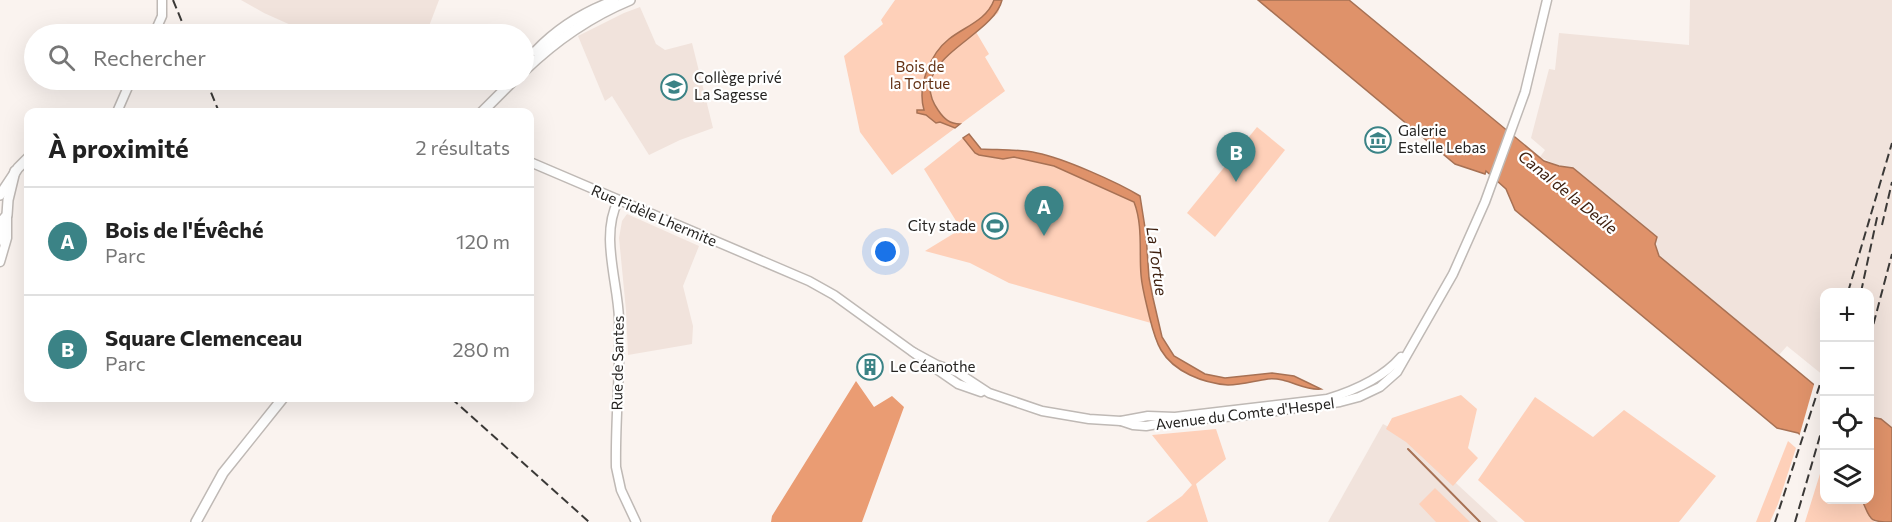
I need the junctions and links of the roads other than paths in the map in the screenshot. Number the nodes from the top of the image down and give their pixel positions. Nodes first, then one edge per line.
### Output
1 (162, 0) edge
2 (616, 0) edge
3 (630, 0) edge
4 (1547, 0) edge
5 (158, 24) edge
6 (534, 53) edge
7 (534, 62) edge
8 (127, 90) edge
9 (503, 90) edge
10 (119, 108) edge
11 (486, 108) edge
12 (534, 164) edge
13 (22, 165) edge
14 (0, 195) edge
15 (618, 201) junction
16 (0, 202) edge
17 (7, 212) junction
18 (0, 223) edge
19 (0, 228) edge
20 (4, 250) junction
21 (0, 262) edge
22 (779, 268) joint
23 (280, 402) edge
24 (196, 522) edge
25 (636, 522) edge

1 - 5 street
2 - 6 main road
3 - 7 main road
4 - 22 street, Avenue du Comte d'Hespel
8 - 10 street
9 - 11 main road
12 - 15 street, Rue Fidèle Lhermite
13 - 14 main road
13 - 17 main road
15 - 22 street, Rue Fidèle Lhermite
15 - 25 street, Rue de Santes
16 - 17 main road
17 - 18 main road
17 - 20 street
19 - 20 street
20 - 21 street
23 - 24 main road

